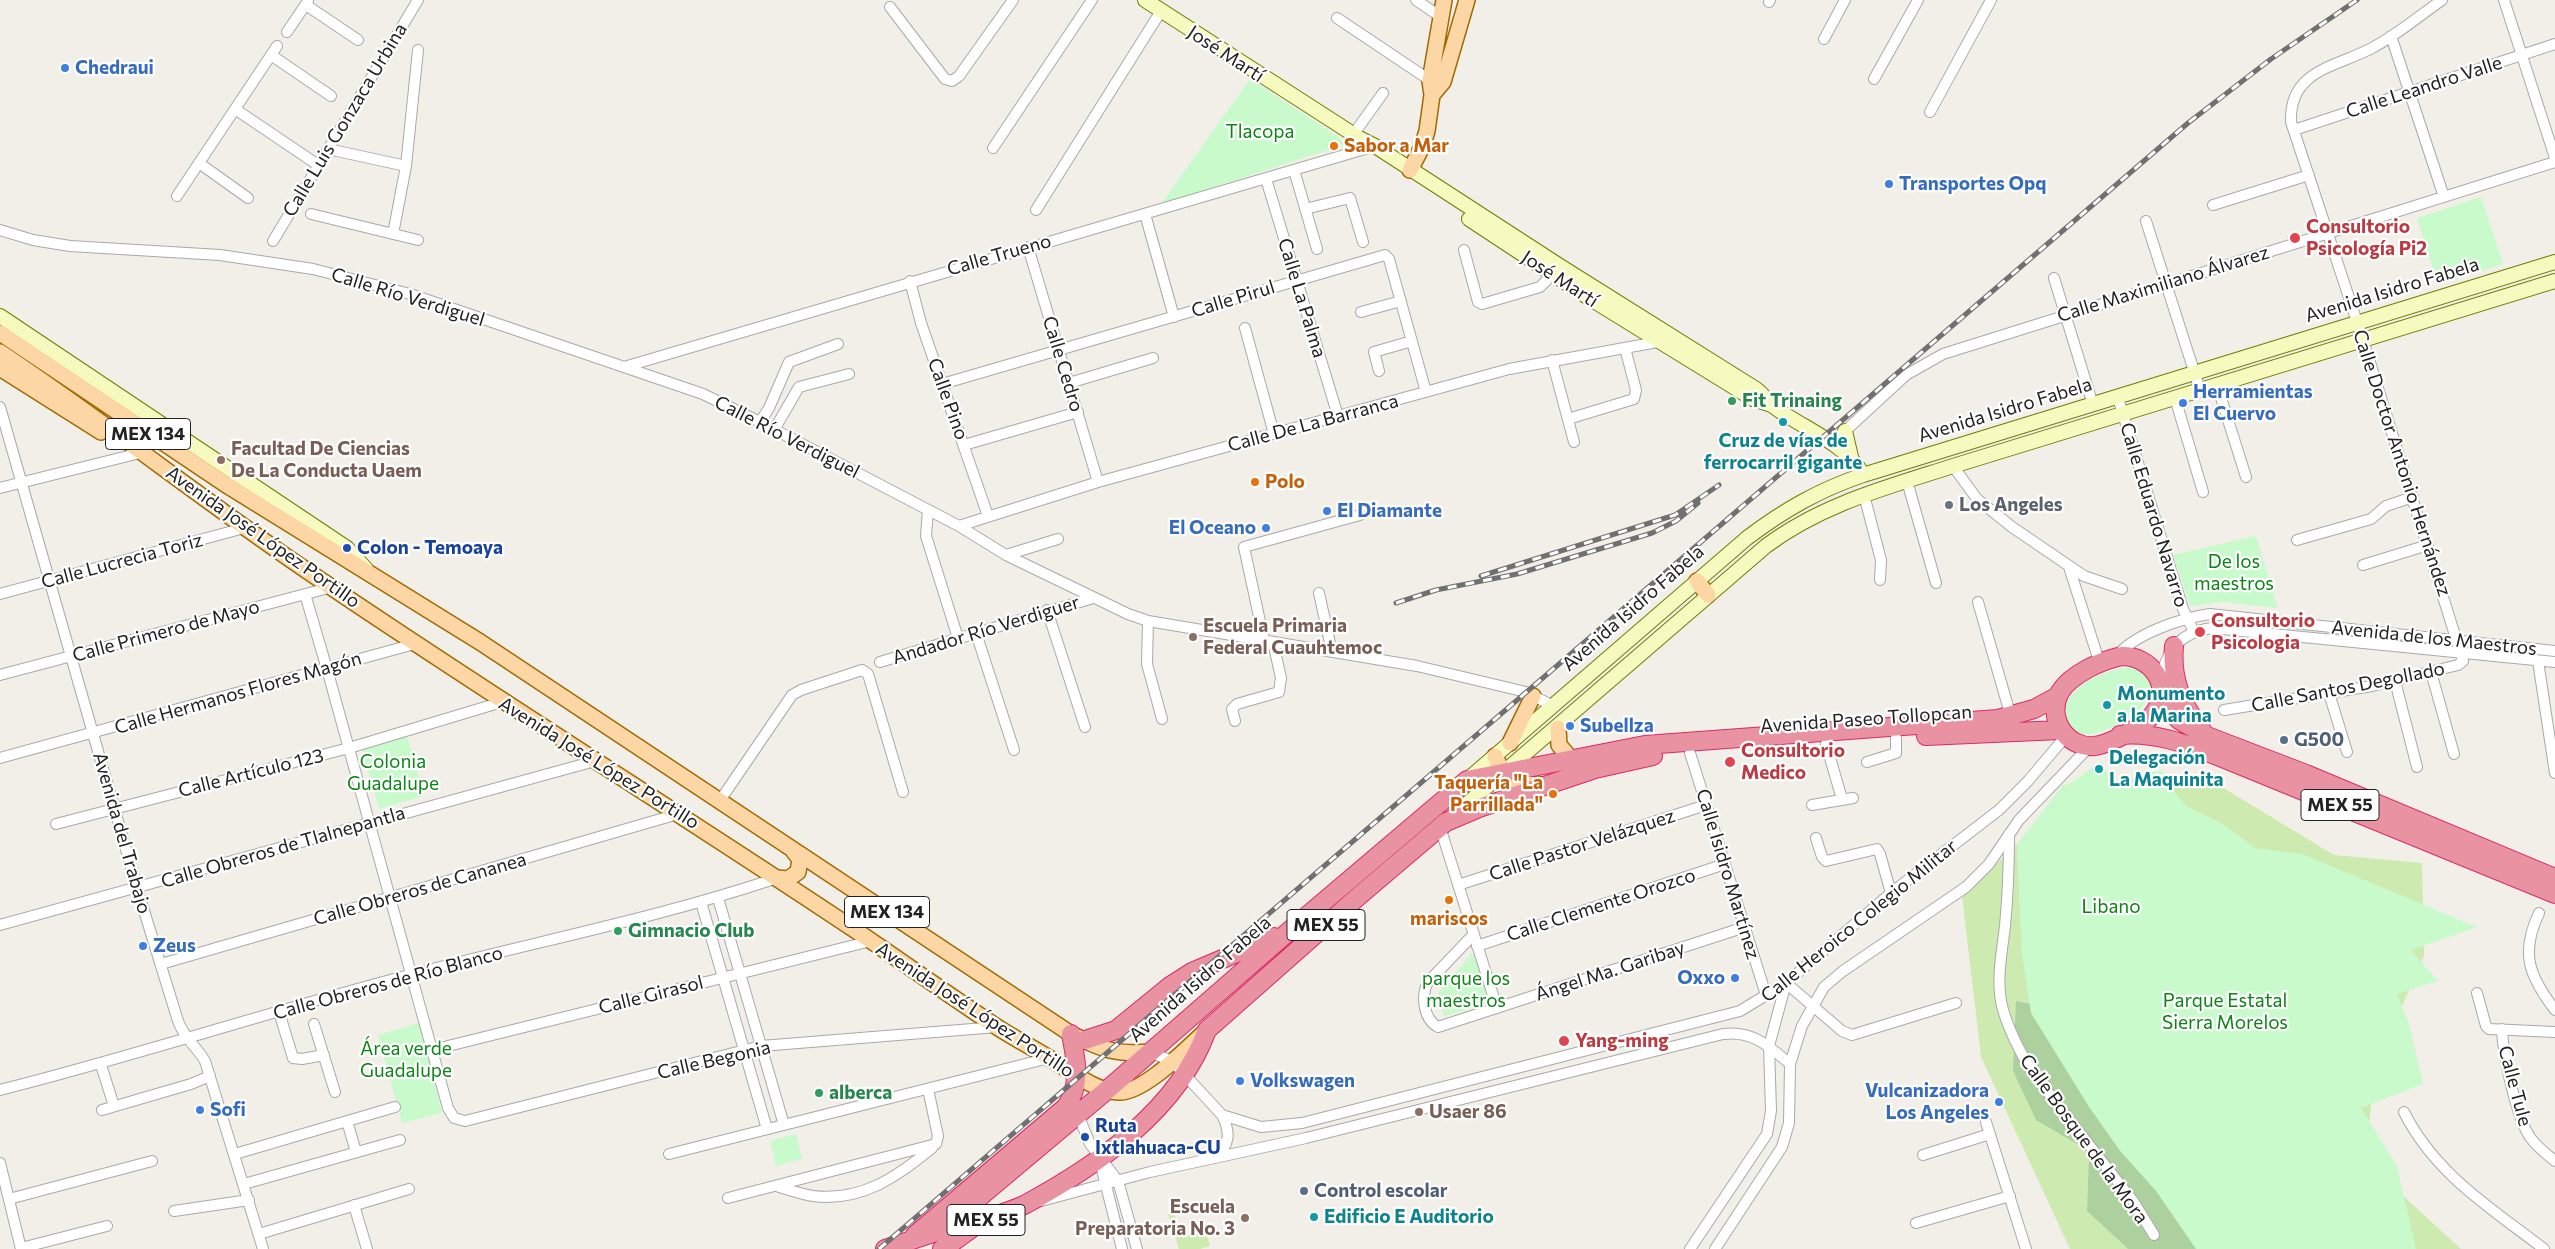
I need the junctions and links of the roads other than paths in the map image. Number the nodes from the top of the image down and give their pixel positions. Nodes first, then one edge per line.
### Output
1 (418, 0) edge
2 (1013, 0) edge
3 (1092, 0) edge
4 (1145, 0) edge
5 (1416, 0) edge
6 (1444, 0) edge
7 (1468, 0) edge
8 (1845, 0) edge
9 (1918, 0) edge
10 (1991, 0) edge
11 (2442, 0) edge
12 (2504, 0) edge
13 (307, 2) edge
14 (890, 7) dead end
15 (1161, 11) junction
16 (1441, 17) junction
17 (1337, 18) dead end
18 (287, 32) dead end
19 (2391, 36) junction
20 (1824, 39) dead end
21 (358, 40) dead end
22 (2555, 44) edge
23 (277, 46) dead end
24 (418, 50) dead end
25 (271, 55) junction
26 (2522, 55) junction
27 (1874, 79) dead end
28 (1434, 88) junction
29 (2410, 91) junction
30 (1383, 93) dead end
31 (331, 96) dead end
32 (235, 109) junction
33 (1930, 112) dead end
34 (2294, 130) junction
35 (1363, 142) junction
36 (993, 148) dead end
37 (328, 149) junction
38 (2555, 158) edge
39 (2555, 162) edge
40 (199, 163) junction
41 (318, 165) junction
42 (406, 166) junction
43 (1294, 170) junction
44 (1410, 170) junction
45 (2309, 175) junction
46 (1266, 179) junction
47 (177, 196) dead end
48 (2444, 197) junction
49 (248, 198) dead end
50 (2213, 205) dead end
51 (1305, 209) junction
52 (1036, 210) dead end
53 (311, 214) dead end
54 (1145, 214) junction
55 (2146, 220) dead end
56 (0, 230) edge
57 (2329, 233) junction
58 (394, 234) junction
59 (418, 240) dead end
60 (273, 241) dead end
61 (1364, 242) dead end
62 (1028, 247) junction
63 (1317, 249) dead end
64 (1464, 250) dead end
65 (2555, 262) edge
66 (1557, 270) junction
67 (2054, 278) dead end
68 (1297, 280) junction
69 (910, 281) junction
70 (2555, 281) edge
71 (2166, 283) junction
72 (1401, 301) junction
73 (1361, 312) dead end
74 (2065, 314) junction
75 (0, 316) edge
76 (1174, 317) junction
77 (2358, 323) junction
78 (1245, 328) dead end
79 (0, 333) edge
80 (1666, 339) junction
81 (2364, 340) junction
82 (1412, 341) junction
83 (838, 344) dead end
84 (1625, 348) junction
85 (1058, 352) junction
86 (1153, 358) dead end
87 (3, 359) edge
88 (1552, 360) junction
89 (624, 367) junction
90 (1379, 371) dead end
91 (2195, 373) junction
92 (849, 374) dead end
93 (942, 384) junction
94 (1069, 384) junction
95 (2217, 385) junction
96 (2200, 390) junction
97 (1426, 392) junction
98 (2118, 398) junction
99 (2175, 398) junction
100 (2093, 405) junction
101 (0, 407) edge
102 (1078, 412) junction
103 (2123, 414) junction
104 (1338, 416) junction
105 (1568, 419) junction
106 (760, 422) junction
107 (774, 430) junction
108 (1845, 431) junction
109 (3, 432) edge
110 (1274, 434) junction
111 (1574, 442) dead end
112 (1831, 444) junction
113 (964, 445) junction
114 (144, 452) junction
115 (1853, 461) junction
116 (1953, 466) junction
117 (1863, 475) junction
118 (2246, 477) dead end
119 (1907, 481) junction
120 (21, 482) junction
121 (1098, 482) junction
122 (0, 488) edge
123 (2202, 492) dead end
124 (1864, 495) junction
125 (2413, 497) junction
126 (928, 510) junction
127 (1360, 515) dead end
128 (988, 516) junction
129 (959, 526) junction
130 (244, 528) junction
131 (1058, 539) dead end
132 (2297, 540) dead end
133 (2428, 545) junction
134 (1006, 555) junction
135 (2363, 565) dead end
136 (2069, 567) junction
137 (367, 570) junction
138 (1880, 580) dead end
139 (49, 581) junction
140 (1697, 581) junction
141 (1936, 582) dead end
142 (332, 587) junction
143 (2122, 589) dead end
144 (1319, 593) dead end
145 (0, 594) edge
146 (304, 594) junction
147 (1708, 595) junction
148 (1093, 598) junction
149 (1978, 602) dead end
150 (1047, 610) junction
151 (2186, 618) junction
152 (1148, 621) junction
153 (976, 632) junction
154 (2194, 632) junction
155 (958, 638) junction
156 (1268, 641) junction
157 (2458, 641) junction
158 (418, 643) junction
159 (2174, 646) junction
160 (2555, 651) edge
161 (1332, 652) junction
162 (2462, 654) junction
163 (71, 656) junction
164 (2538, 660) junction
165 (2108, 661) junction
166 (880, 662) dead end
167 (2555, 662) edge
168 (327, 669) junction
169 (2431, 672) junction
170 (0, 675) edge
171 (2395, 681) junction
172 (2161, 690) junction
173 (2329, 693) junction
174 (1533, 696) junction
175 (2058, 696) junction
176 (502, 702) junction
177 (1553, 706) junction
178 (2224, 710) dead end
179 (2011, 717) junction
180 (1162, 719) dead end
181 (1235, 721) dead end
182 (1086, 727) dead end
183 (1558, 728) junction
184 (2063, 733) junction
185 (93, 734) junction
186 (2120, 736) junction
187 (2207, 736) junction
188 (1896, 738) junction
189 (1510, 743) junction
190 (1826, 744) junction
191 (2090, 746) junction
192 (349, 748) junction
193 (1014, 750) dead end
194 (2348, 752) dead end
195 (1690, 753) junction
196 (2454, 754) dead end
197 (1495, 756) junction
198 (0, 758) edge
199 (1572, 759) junction
200 (595, 761) junction
201 (1867, 762) dead end
202 (2417, 767) dead end
203 (2555, 773) edge
204 (1503, 774) junction
205 (1467, 780) junction
206 (1544, 786) junction
207 (903, 792) dead end
208 (719, 802) junction
209 (1706, 805) junction
210 (1812, 805) dead end
211 (114, 808) junction
212 (678, 814) junction
213 (369, 823) junction
214 (56, 824) dead end
215 (1443, 824) junction
216 (2009, 834) junction
217 (1816, 838) dead end
218 (794, 852) junction
219 (1725, 864) junction
220 (777, 878) junction
221 (2555, 878) edge
222 (1458, 885) junction
223 (137, 888) junction
224 (1891, 893) junction
225 (2555, 894) edge
226 (390, 898) junction
227 (718, 898) junction
228 (701, 902) junction
229 (2539, 913) dead end
230 (0, 925) edge
231 (1745, 927) junction
232 (1288, 932) junction
233 (1474, 934) junction
234 (871, 941) junction
235 (1478, 946) junction
236 (161, 964) junction
237 (740, 972) junction
238 (412, 974) junction
239 (723, 977) junction
240 (1786, 983) junction
241 (2477, 993) dead end
242 (1766, 995) junction
243 (1956, 1003) dead end
244 (1813, 1004) junction
245 (1497, 1008) junction
246 (2555, 1010) edge
247 (279, 1012) junction
248 (314, 1024) dead end
249 (998, 1027) junction
250 (2502, 1029) junction
251 (1207, 1030) junction
252 (1659, 1032) junction
253 (2555, 1032) edge
254 (1078, 1037) junction
255 (187, 1040) junction
256 (761, 1046) junction
257 (1769, 1046) junction
258 (1664, 1048) junction
259 (432, 1050) junction
260 (745, 1051) junction
261 (1149, 1052) junction
262 (324, 1055) junction
263 (1172, 1061) junction
264 (1055, 1062) junction
265 (1790, 1064) junction
266 (101, 1065) junction
267 (1185, 1074) junction
268 (210, 1076) junction
269 (1078, 1078) junction
270 (1474, 1078) junction
271 (928, 1089) junction
272 (0, 1090) edge
273 (1107, 1090) junction
274 (335, 1092) dead end
275 (1478, 1094) junction
276 (1073, 1096) junction
277 (114, 1106) junction
278 (395, 1107) dead end
279 (102, 1110) dead end
280 (2404, 1112) dead end
281 (1078, 1114) junction
282 (1222, 1115) junction
283 (347, 1121) junction
284 (1986, 1122) dead end
285 (784, 1125) junction
286 (767, 1129) junction
287 (1990, 1134) junction
288 (400, 1140) dead end
289 (936, 1144) junction
290 (356, 1152) junction
291 (235, 1154) junction
292 (669, 1154) dead end
293 (1923, 1155) dead end
294 (1099, 1157) junction
295 (1213, 1159) junction
296 (152, 1161) dead end
297 (2555, 1161) edge
298 (0, 1163) edge
299 (1118, 1181) junction
300 (244, 1184) junction
301 (1104, 1184) junction
302 (776, 1186) junction
303 (409, 1189) dead end
304 (2010, 1196) junction
305 (728, 1198) dead end
306 (248, 1200) junction
307 (10, 1204) junction
308 (354, 1205) junction
309 (1023, 1205) junction
310 (174, 1211) dead end
311 (0, 1212) edge
312 (1129, 1220) junction
313 (1916, 1223) dead end
314 (1115, 1224) junction
315 (107, 1226) dead end
316 (258, 1234) junction
317 (2154, 1235) dead end
318 (904, 1246) edge
319 (947, 1247) edge
320 (21, 1248) edge
321 (263, 1249) edge
322 (367, 1249) edge
323 (885, 1249) edge
324 (1122, 1249) edge
325 (1137, 1249) edge
326 (1690, 1249) edge
327 (1716, 1249) edge
328 (2026, 1249) edge
329 (2544, 1249) edge

1 - 37 street, Calle Luis Gonzaca Urbina
2 - 14 street
3 - 36 street
4 - 15 main road, José Martí
5 - 16 street
6 - 16 main road
7 - 28 main road
8 - 20 street
9 - 27 street
10 - 33 street
11 - 19 street, Calle Doctor Antonio Hernández
12 - 26 street
13 - 18 street
13 - 21 street
15 - 35 main road, José Martí
15 - 52 street
16 - 28 main road
17 - 28 street
19 - 29 street
19 - 34 street, Calle Doctor Antonio Hernández
22 - 26 street, Calle Leandro Valle
23 - 25 street
24 - 42 street
25 - 31 street
25 - 32 street
26 - 29 street, Calle Leandro Valle
26 - 38 street
28 - 44 main road
29 - 34 street, Calle Leandro Valle
29 - 48 street
30 - 35 street
32 - 40 street
32 - 41 street
34 - 45 street, Calle Doctor Antonio Hernández
35 - 43 street, Calle Trueno
35 - 44 main road, José Martí
35 - 66 main road, José Martí
37 - 41 street, Calle Luis Gonzaca Urbina
37 - 42 street
39 - 48 street, Calle Maximiliano Álvarez
40 - 47 street
40 - 49 street
41 - 60 street, Calle Luis Gonzaca Urbina
42 - 58 street
43 - 46 street, Calle Trueno
43 - 51 street
44 - 66 main road, José Martí
45 - 50 street
45 - 57 street, Calle Doctor Antonio Hernández
46 - 54 street, Calle Trueno
46 - 68 street, Calle La Palma
48 - 57 street, Calle Maximiliano Álvarez
51 - 61 street
51 - 63 street
53 - 58 street
54 - 62 street, Calle Trueno
54 - 76 street
55 - 71 street
56 - 89 street, Calle Río Verdiguel
57 - 71 street, Calle Maximiliano Álvarez
57 - 77 street, Calle Doctor Antonio Hernández
58 - 59 street
62 - 69 street, Calle Trueno
62 - 85 street, Calle Cedro
64 - 66 street
65 - 77 main road, Avenida Isidro Fabela / MEX 55
66 - 80 main road, José Martí
67 - 74 street
68 - 72 street, Calle Pirul
68 - 76 street, Calle Pirul
68 - 104 street, Calle La Palma
69 - 89 street, Calle Trueno
69 - 93 street, Calle Pino
70 - 81 main road, Avenida Isidro Fabela / MEX 55
71 - 74 street, Calle Maximiliano Álvarez
71 - 91 street
72 - 73 street
72 - 82 street, Calle Pirul
74 - 100 street
74 - 108 street, Calle Maximiliano Álvarez
75 - 137 main road
76 - 85 street, Calle Pirul
77 - 81 street, Calle Doctor Antonio Hernández
77 - 91 main road, Avenida Isidro Fabela / MEX 55
78 - 110 street
79 - 137 main road, Avenida José López Portillo / MEX 134
80 - 84 street, Calle De La Barranca
80 - 112 main road, José Martí
81 - 95 main road, Avenida Isidro Fabela / MEX 55
81 - 125 street, Calle Doctor Antonio Hernández
82 - 90 street
82 - 97 street, Calle Pirul
83 - 106 street
84 - 88 street, Calle De La Barranca
84 - 105 street
85 - 93 street, Calle Pirul
85 - 94 street, Calle Cedro
86 - 94 street
87 - 114 main road, Avenida José López Portillo / MEX 134
88 - 97 street, Calle De La Barranca
88 - 105 street
89 - 106 street, Calle Río Verdiguel
91 - 96 street
91 - 98 main road, Avenida Isidro Fabela / MEX 55
92 - 107 street
93 - 113 street, Calle Pino
94 - 102 street, Calle Cedro
95 - 96 main road, Avenida Isidro Fabela / MEX 55
95 - 118 street
96 - 99 main road, Avenida Isidro Fabela / MEX 55
97 - 104 street, Calle De La Barranca
98 - 100 main road, Avenida Isidro Fabela / MEX 55
98 - 103 street, Calle Eduardo Navarro
99 - 103 main road, Avenida Isidro Fabela / MEX 55
99 - 123 street
100 - 117 main road, Avenida Isidro Fabela / MEX 55
101 - 109 street, Avenida del Trabajo
102 - 113 street
102 - 121 street, Calle Cedro
103 - 116 main road, Avenida Isidro Fabela / MEX 55
103 - 151 street, Calle Eduardo Navarro
104 - 110 street, Calle De La Barranca
105 - 111 street
106 - 107 street, Calle Río Verdiguel
107 - 126 street, Calle Río Verdiguel
108 - 112 street, Calle Maximiliano Álvarez
108 - 115 main road
109 - 120 street, Avenida del Trabajo
110 - 121 street, Calle De La Barranca
112 - 115 main road, José Martí
113 - 128 street, Calle Pino
114 - 120 street
114 - 130 main road, Avenida José López Portillo / MEX 134
115 - 117 main road, José Martí
116 - 119 main road, Avenida Isidro Fabela / MEX 55
116 - 136 street
117 - 140 main road, Avenida Isidro Fabela / MEX 55
119 - 124 main road, Avenida Isidro Fabela / MEX 55
119 - 141 street
120 - 122 street
120 - 139 street, Avenida del Trabajo
121 - 128 street, Calle De La Barranca
124 - 138 street
124 - 147 main road, Avenida Isidro Fabela / MEX 55
125 - 132 street
125 - 133 street, Calle Doctor Antonio Hernández
126 - 129 street, Calle Río Verdiguel
126 - 155 street
127 - 156 street
128 - 129 street, Calle De La Barranca
129 - 134 street, Calle Río Verdiguel
130 - 139 street, Calle Lucrecia Toriz
130 - 142 main road, Avenida José López Portillo / MEX 134
131 - 134 street
133 - 135 street
133 - 157 street, Calle Doctor Antonio Hernández
134 - 148 street, Calle Río Verdiguel
136 - 143 street
136 - 165 street
137 - 208 main road, Avenida José López Portillo / MEX 134
139 - 145 street, Calle Lucrecia Toriz
139 - 163 street, Avenida del Trabajo
140 - 147 main road
140 - 177 main road, Avenida Isidro Fabela / MEX 55
142 - 146 street, Calle Primero de Mayo
142 - 158 main road, Avenida José López Portillo / MEX 134
144 - 161 street
146 - 163 street, Calle Primero de Mayo
146 - 168 street
147 - 183 main road, Avenida Isidro Fabela / MEX 55
148 - 150 street, Andador Río Verdiguer
148 - 152 street, Calle Río Verdiguel
149 - 179 street
150 - 153 street, Andador Río Verdiguer
150 - 182 street
151 - 154 street, Calle Eduardo Navarro
151 - 157 street, Avenida de los Maestros
151 - 165 street, Avenida de los Maestros
152 - 156 street, Calle Río Verdiguel
152 - 180 street
153 - 155 street, Andador Río Verdiguer
153 - 193 street
154 - 159 street, Avenida de los Maestros
154 - 162 street, Avenida de los Maestros
155 - 166 street, Andador Río Verdiguer
156 - 161 street, Calle Río Verdiguel
156 - 181 street
157 - 160 street, Avenida de los Maestros
157 - 162 street, Calle Doctor Antonio Hernández
158 - 168 street, Calle Hermanos Flores Magón
158 - 176 main road, Avenida José López Portillo / MEX 134
159 - 172 street, Avenida de los Maestros
159 - 187 highway
161 - 174 street, Calle Río Verdiguel
162 - 164 street, Avenida de los Maestros
162 - 169 street, Calle Santos Degollado
163 - 170 street, Calle Primero de Mayo
163 - 185 street, Avenida del Trabajo
164 - 167 street, Avenida de los Maestros
164 - 203 street
165 - 172 highway
165 - 175 highway
168 - 185 street, Calle Hermanos Flores Magón
168 - 192 street
169 - 171 street, Calle Santos Degollado
169 - 196 street
171 - 173 street, Calle Santos Degollado
171 - 202 street
172 - 186 highway
172 - 187 highway, MEX 55
173 - 178 street, Calle Santos Degollado
173 - 194 street
174 - 177 street, Calle Río Verdiguel
174 - 189 main road
175 - 179 highway, Avenida Paseo Tollopcan / MEX 55
175 - 184 highway
176 - 192 street, Calle Artículo 123
176 - 200 main road, Avenida José López Portillo / MEX 134
177 - 189 main road, Avenida Isidro Fabela / MEX 55
179 - 199 highway, Avenida Paseo Tollopcan / MEX 55
183 - 199 main road
183 - 204 main road, Avenida Isidro Fabela / MEX 55
184 - 188 highway, Avenida Paseo Tollopcan / MEX 55
184 - 191 highway
184 - 224 street, Calle Heroico Colegio Militar
185 - 198 street, Calle Hermanos Flores Magón
185 - 211 street, Avenida del Trabajo
186 - 191 highway
186 - 225 highway, MEX 55
187 - 221 highway, MEX 55
188 - 190 highway, Avenida Paseo Tollopcan / MEX 55
188 - 201 street
189 - 197 main road, Avenida Isidro Fabela / MEX 55
190 - 195 highway, Avenida Paseo Tollopcan / MEX 55
190 - 210 street
191 - 216 street, Calle Heroico Colegio Militar
192 - 211 street, Calle Artículo 123
192 - 213 street
195 - 206 highway, Avenida Paseo Tollopcan / MEX 55
195 - 209 street, Calle Isidro Martínez
197 - 204 main road
197 - 205 main road, Avenida Isidro Fabela / MEX 55
199 - 204 highway, Avenida Paseo Tollopcan / MEX 55
200 - 212 main road, Avenida José López Portillo / MEX 134
200 - 213 street, Calle Obreros de Tlalnepantla
204 - 205 highway, Avenida Paseo Tollopcan
204 - 206 main road
204 - 215 main road, Avenida Isidro Fabela / MEX 55
205 - 232 highway, Avenida Isidro Fabela / MEX 55
206 - 215 highway, Avenida Paseo Tollopcan / MEX 55
207 - 208 street
208 - 218 main road, Avenida José López Portillo / MEX 134
209 - 219 street, Calle Isidro Martínez
209 - 222 street, Calle Pastor Velázquez
211 - 214 street, Calle Artículo 123
211 - 223 street, Avenida del Trabajo
212 - 220 main road, Avenida José López Portillo / MEX 134
212 - 226 street, Calle Obreros de Cananea
213 - 223 street, Calle Obreros de Tlalnepantla
213 - 226 street
215 - 222 street
215 - 251 highway, Avenida Isidro Fabela / MEX 55
216 - 244 street, Calle Heroico Colegio Militar
216 - 317 street, Calle Bosque de la Mora
217 - 224 street
218 - 220 main road
218 - 254 main road, Avenida José López Portillo / MEX 134
219 - 231 street, Calle Isidro Martínez
219 - 235 street, Calle Clemente Orozco
220 - 227 street, Calle Obreros de Río Blanco
220 - 234 main road, Avenida José López Portillo / MEX 134
222 - 233 street
223 - 230 street, Calle Obreros de Tlalnepantla
223 - 236 street, Avenida del Trabajo
224 - 240 street, Calle Heroico Colegio Militar
226 - 236 street, Calle Obreros de Cananea
226 - 238 street
227 - 228 street, Calle Obreros de Río Blanco
227 - 237 street
228 - 238 street, Calle Obreros de Río Blanco
228 - 239 street
229 - 246 street
231 - 242 street, Calle Isidro Martínez
231 - 245 street, Ángel Ma. Garibay
232 - 254 highway
232 - 261 highway, Avenida Isidro Fabela / MEX 55
233 - 235 street
233 - 245 street, Ángel Ma. Garibay
234 - 237 street, Calle Girasol
234 - 249 main road, Avenida José López Portillo / MEX 134
235 - 245 street
236 - 255 street, Avenida del Trabajo
237 - 239 street, Calle Girasol
237 - 256 street
238 - 247 street, Calle Obreros de Río Blanco
238 - 259 street
239 - 259 street, Calle Girasol
239 - 260 street
240 - 242 street, Calle Heroico Colegio Militar
240 - 244 street
240 - 257 street
241 - 250 street
242 - 252 street, Calle Heroico Colegio Militar
243 - 244 street
244 - 265 street, Calle Heroico Colegio Militar
247 - 255 street, Calle Obreros de Río Blanco
247 - 262 street
248 - 262 street
249 - 256 street, Calle Begonia
249 - 264 main road, Avenida José López Portillo / MEX 134
250 - 253 street
250 - 297 street, Calle Tule
251 - 263 main road, Avenida José López Portillo / MEX 55
251 - 267 highway, Avenida Isidro Fabela / MEX 55
252 - 258 street
252 - 270 street, Calle Heroico Colegio Militar
254 - 261 main road, Avenida José López Portillo / MEX 134
254 - 269 highway
255 - 266 street, Calle Obreros de Río Blanco
255 - 268 street, Avenida del Trabajo
256 - 260 street, Calle Begonia
256 - 285 street
257 - 258 street
257 - 265 street
257 - 326 street
258 - 275 street
259 - 260 street, Calle Begonia
260 - 286 street
261 - 263 street, MEX 134
261 - 273 highway, Avenida Isidro Fabela / MEX 55
262 - 274 street
263 - 267 street, Calle Heroico Colegio Militar
263 - 273 main road, Avenida José López Portillo / MEX 55
264 - 269 main road, Avenida José López Portillo / MEX 134
264 - 271 street
264 - 276 street
265 - 327 street, Calle Heroico Colegio Militar
266 - 272 street, Calle Obreros de Río Blanco
266 - 277 street
267 - 282 street, Calle Heroico Colegio Militar
267 - 294 highway, Avenida Isidro Fabela / MEX 55
268 - 277 street
268 - 291 street, Avenida del Trabajo
269 - 273 main road, Avenida José López Portillo / MEX 134
269 - 276 highway
270 - 275 street
270 - 282 street, Calle Heroico Colegio Militar
271 - 285 street
271 - 289 street
273 - 281 highway, Avenida Isidro Fabela / MEX 55
275 - 295 street
276 - 281 street
276 - 318 highway
277 - 279 street
278 - 283 street
280 - 329 street
281 - 294 street
281 - 318 highway, Avenida Isidro Fabela / MEX 55
282 - 295 street
283 - 290 street
283 - 291 street
284 - 287 street
285 - 286 street
286 - 292 street
287 - 293 street
287 - 304 street
288 - 290 street
289 - 302 street
289 - 302 street
290 - 300 street
291 - 300 street, Avenida del Trabajo
294 - 299 street
294 - 301 street
294 - 309 highway, Avenida Isidro Fabela / MEX 55
295 - 299 street
296 - 307 street
298 - 307 street
299 - 301 street
299 - 312 street
300 - 306 street, Avenida del Trabajo
301 - 309 street
301 - 314 street
302 - 305 street
303 - 308 street
304 - 313 street
304 - 328 street
306 - 310 street
306 - 316 street, Avenida del Trabajo
307 - 311 street
307 - 320 street
308 - 316 street
308 - 322 street
309 - 319 highway, Avenida Isidro Fabela / MEX 55
312 - 314 street
312 - 325 street
314 - 324 street
315 - 320 street
316 - 321 street, Avenida del Trabajo
318 - 323 highway, Avenida Isidro Fabela / MEX 55

